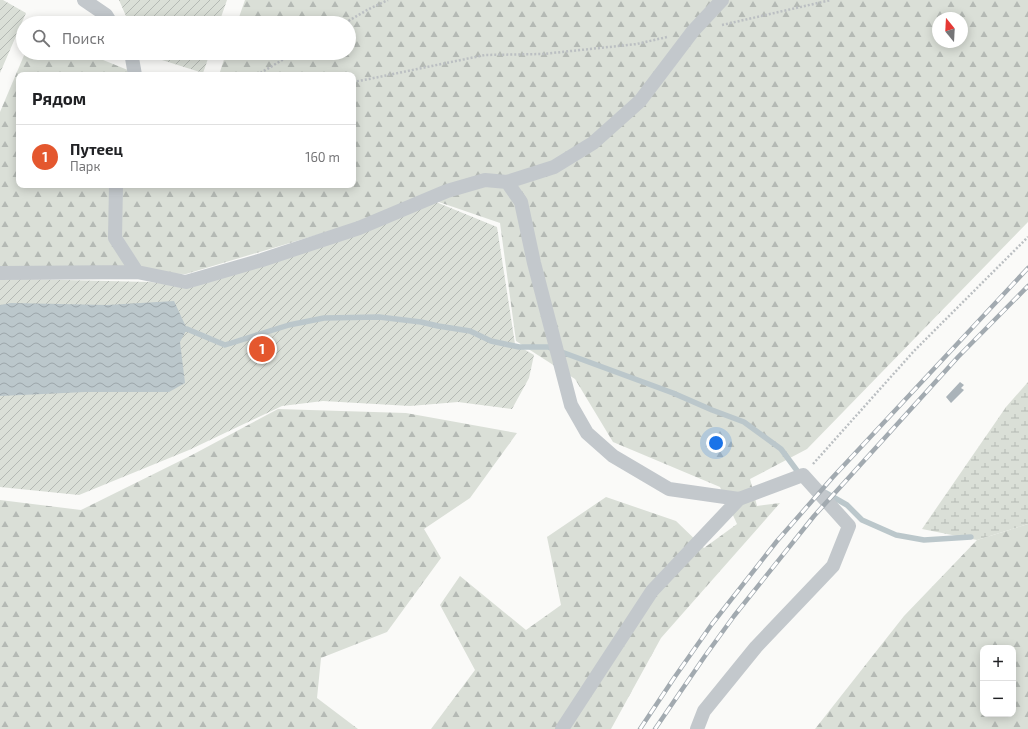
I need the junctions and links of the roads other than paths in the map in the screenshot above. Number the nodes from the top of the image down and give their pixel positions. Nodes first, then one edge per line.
1 (84, 0) edge
2 (722, 0) edge
3 (107, 16) edge
4 (132, 60) edge
5 (134, 72) edge
6 (507, 182) junction
7 (116, 188) edge
8 (138, 272) junction
9 (0, 273) edge
10 (739, 499) junction
11 (562, 729) edge
12 (697, 729) edge

1 - 3 street
2 - 6 street
4 - 5 street
6 - 8 street
6 - 10 street
7 - 8 street
8 - 9 street
10 - 11 street
10 - 12 street

